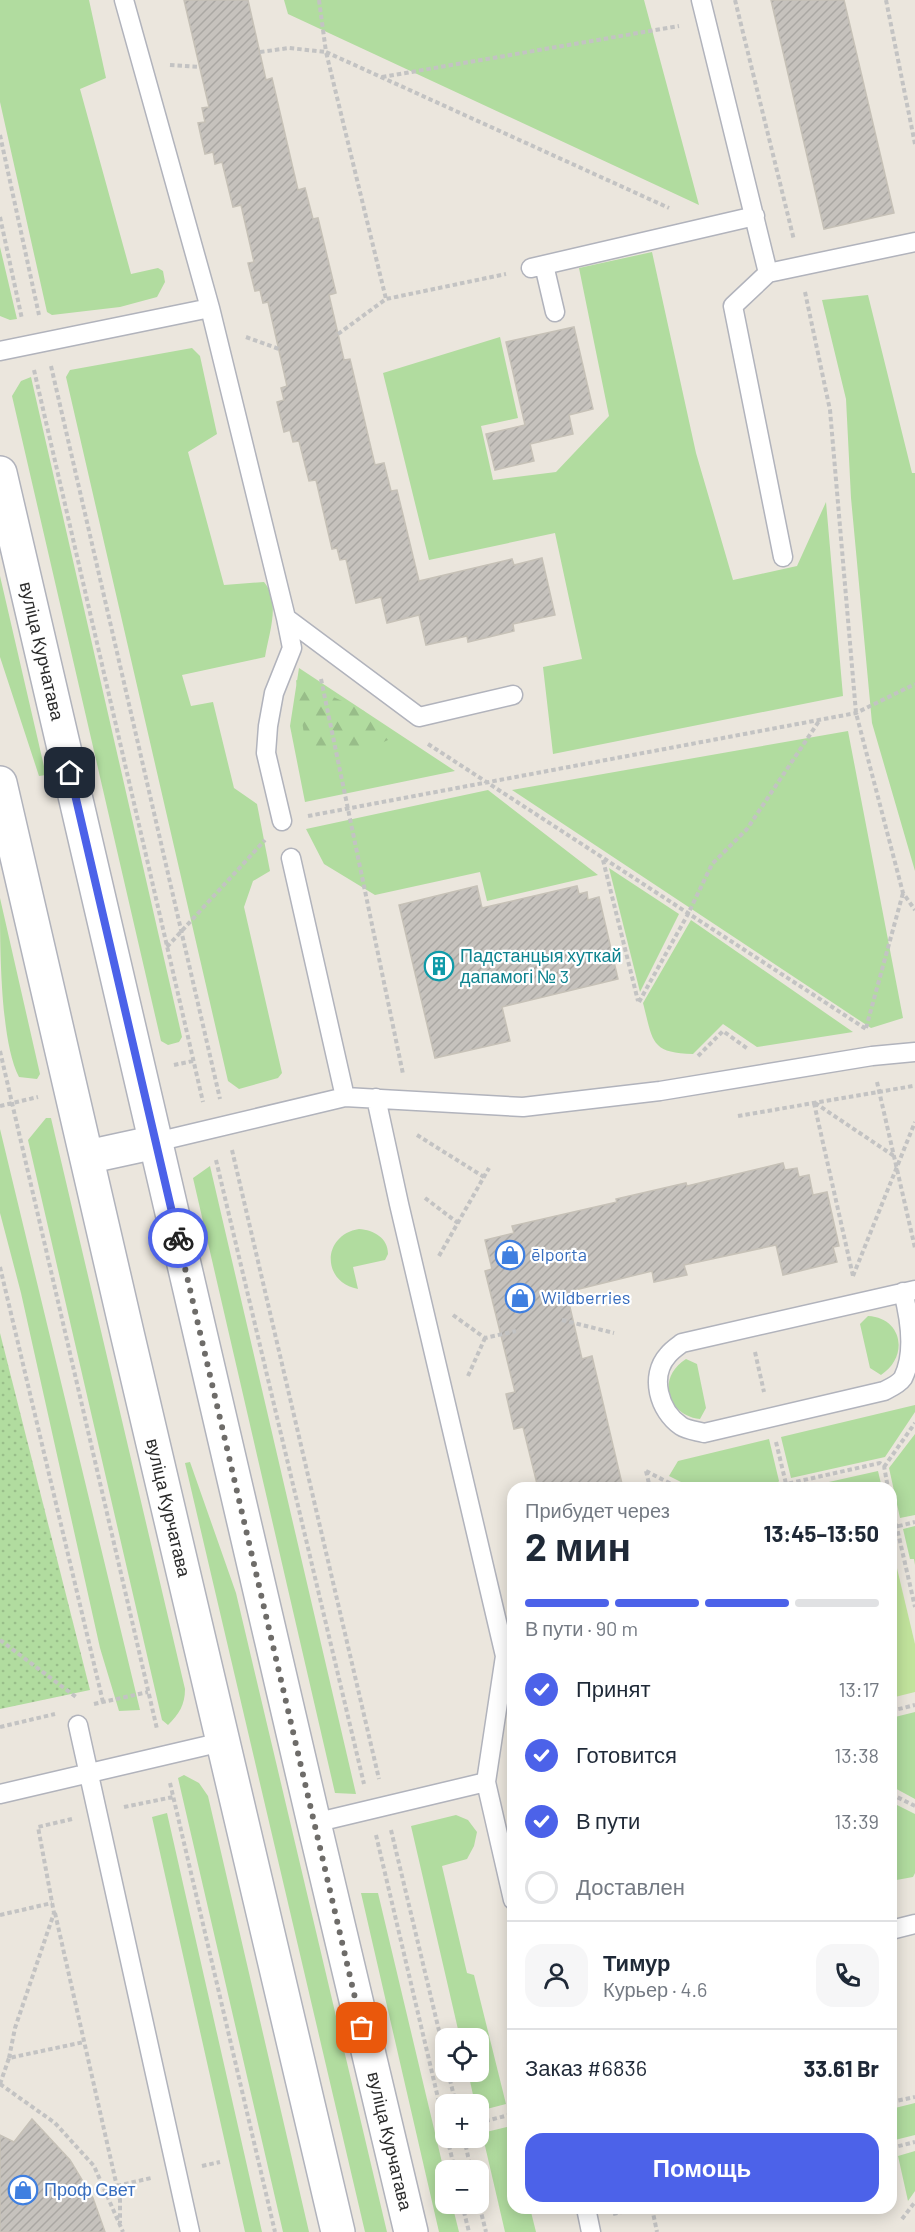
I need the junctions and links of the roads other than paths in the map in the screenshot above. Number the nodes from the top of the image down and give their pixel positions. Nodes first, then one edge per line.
1 (124, 0) edge
2 (701, 0) edge
3 (755, 216) junction
4 (915, 242) edge
5 (768, 273) junction
6 (210, 308) junction
7 (555, 312) dead end
8 (0, 351) edge
9 (0, 473) edge
10 (783, 558) dead end
11 (286, 618) junction
12 (513, 696) dead end
13 (0, 783) edge
14 (282, 821) road end
15 (291, 858) dead end
16 (915, 1052) edge
17 (345, 1096) junction
18 (376, 1098) junction
19 (156, 1142) junction
20 (87, 1156) junction
21 (909, 1291) edge
22 (78, 1725) dead end
23 (222, 1742) junction
24 (88, 1773) junction
25 (486, 1782) junction
26 (0, 1794) edge
27 (314, 1823) junction
28 (507, 1874) edge
29 (915, 1924) edge
30 (897, 1928) edge
31 (587, 2214) edge
32 (190, 2232) edge
33 (338, 2232) edge
34 (411, 2232) edge
35 (591, 2232) edge

1 - 6 lane
2 - 3 lane
3 - 5 lane
3 - 7 lane
4 - 5 lane
5 - 10 lane
6 - 8 lane
6 - 11 lane
9 - 19 main road, вуліца Курчатава
11 - 12 lane
11 - 14 lane
13 - 20 main road, вуліца Курчатава
15 - 17 lane
16 - 18 lane
17 - 18 lane
17 - 19 lane
18 - 25 lane
19 - 20 main road
19 - 27 main road, вуліца Курчатава
20 - 23 main road, вуліца Курчатава
21 - 21 lane
22 - 24 lane
23 - 24 lane
23 - 33 main road, вуліца Курчатава
24 - 26 lane
24 - 32 lane
25 - 27 lane
25 - 28 lane
27 - 34 main road, вуліца Курчатава
29 - 30 lane
31 - 35 lane

